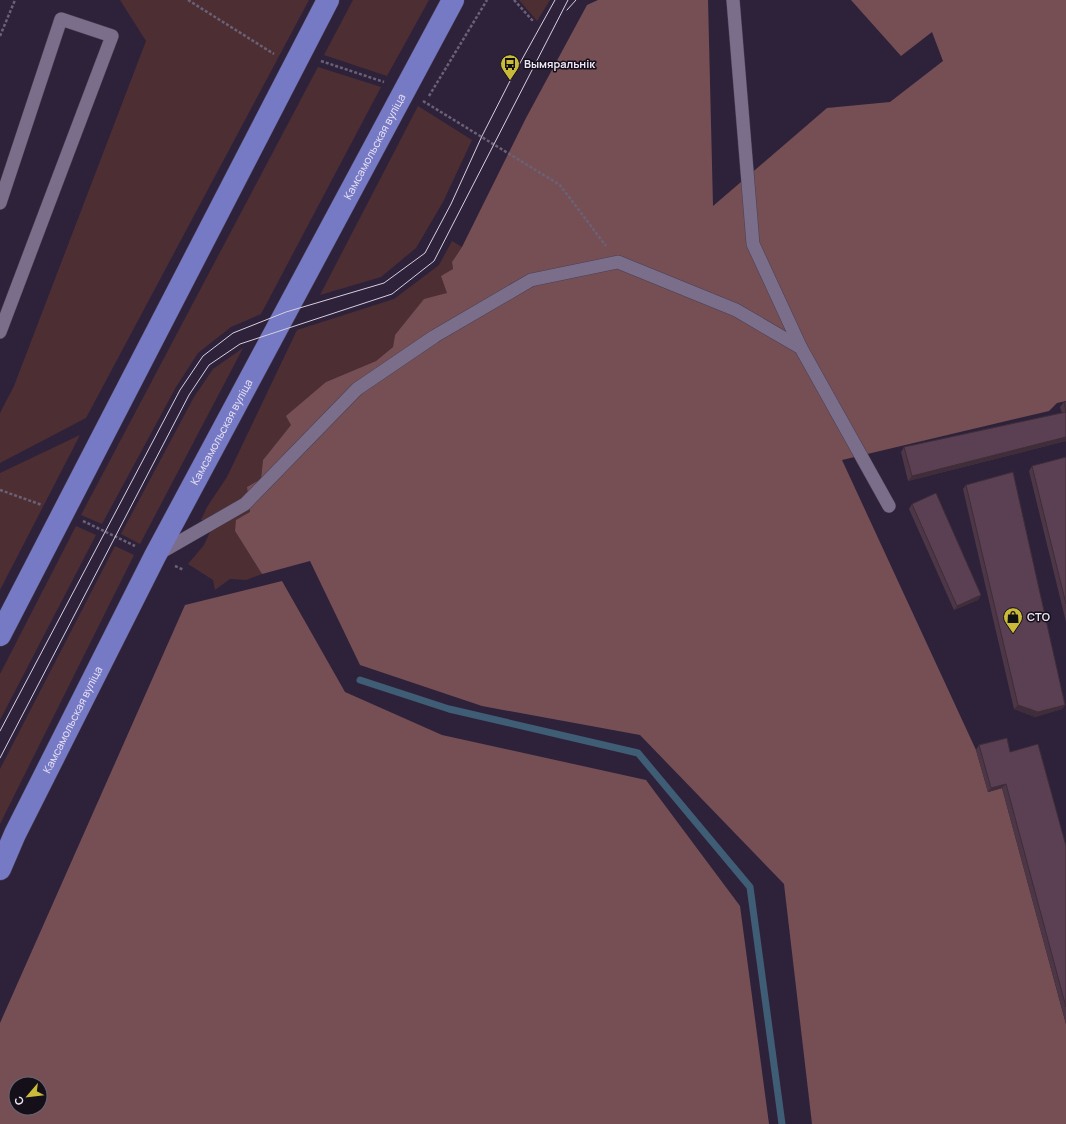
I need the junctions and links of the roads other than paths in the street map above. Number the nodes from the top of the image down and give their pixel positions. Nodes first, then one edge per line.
1 (328, 0) edge
2 (453, 0) edge
3 (733, 0) edge
4 (6, 168) edge
5 (0, 204) edge
6 (0, 332) edge
7 (802, 348) junction
8 (889, 506) dead end
9 (155, 556) junction
10 (0, 635) edge
11 (0, 869) edge

1 - 10 main road
2 - 9 main road, Камсамольская вуліца
3 - 7 lane
4 - 5 lane
4 - 6 lane
7 - 8 lane
7 - 9 lane
9 - 11 main road, Камсамольская вуліца

